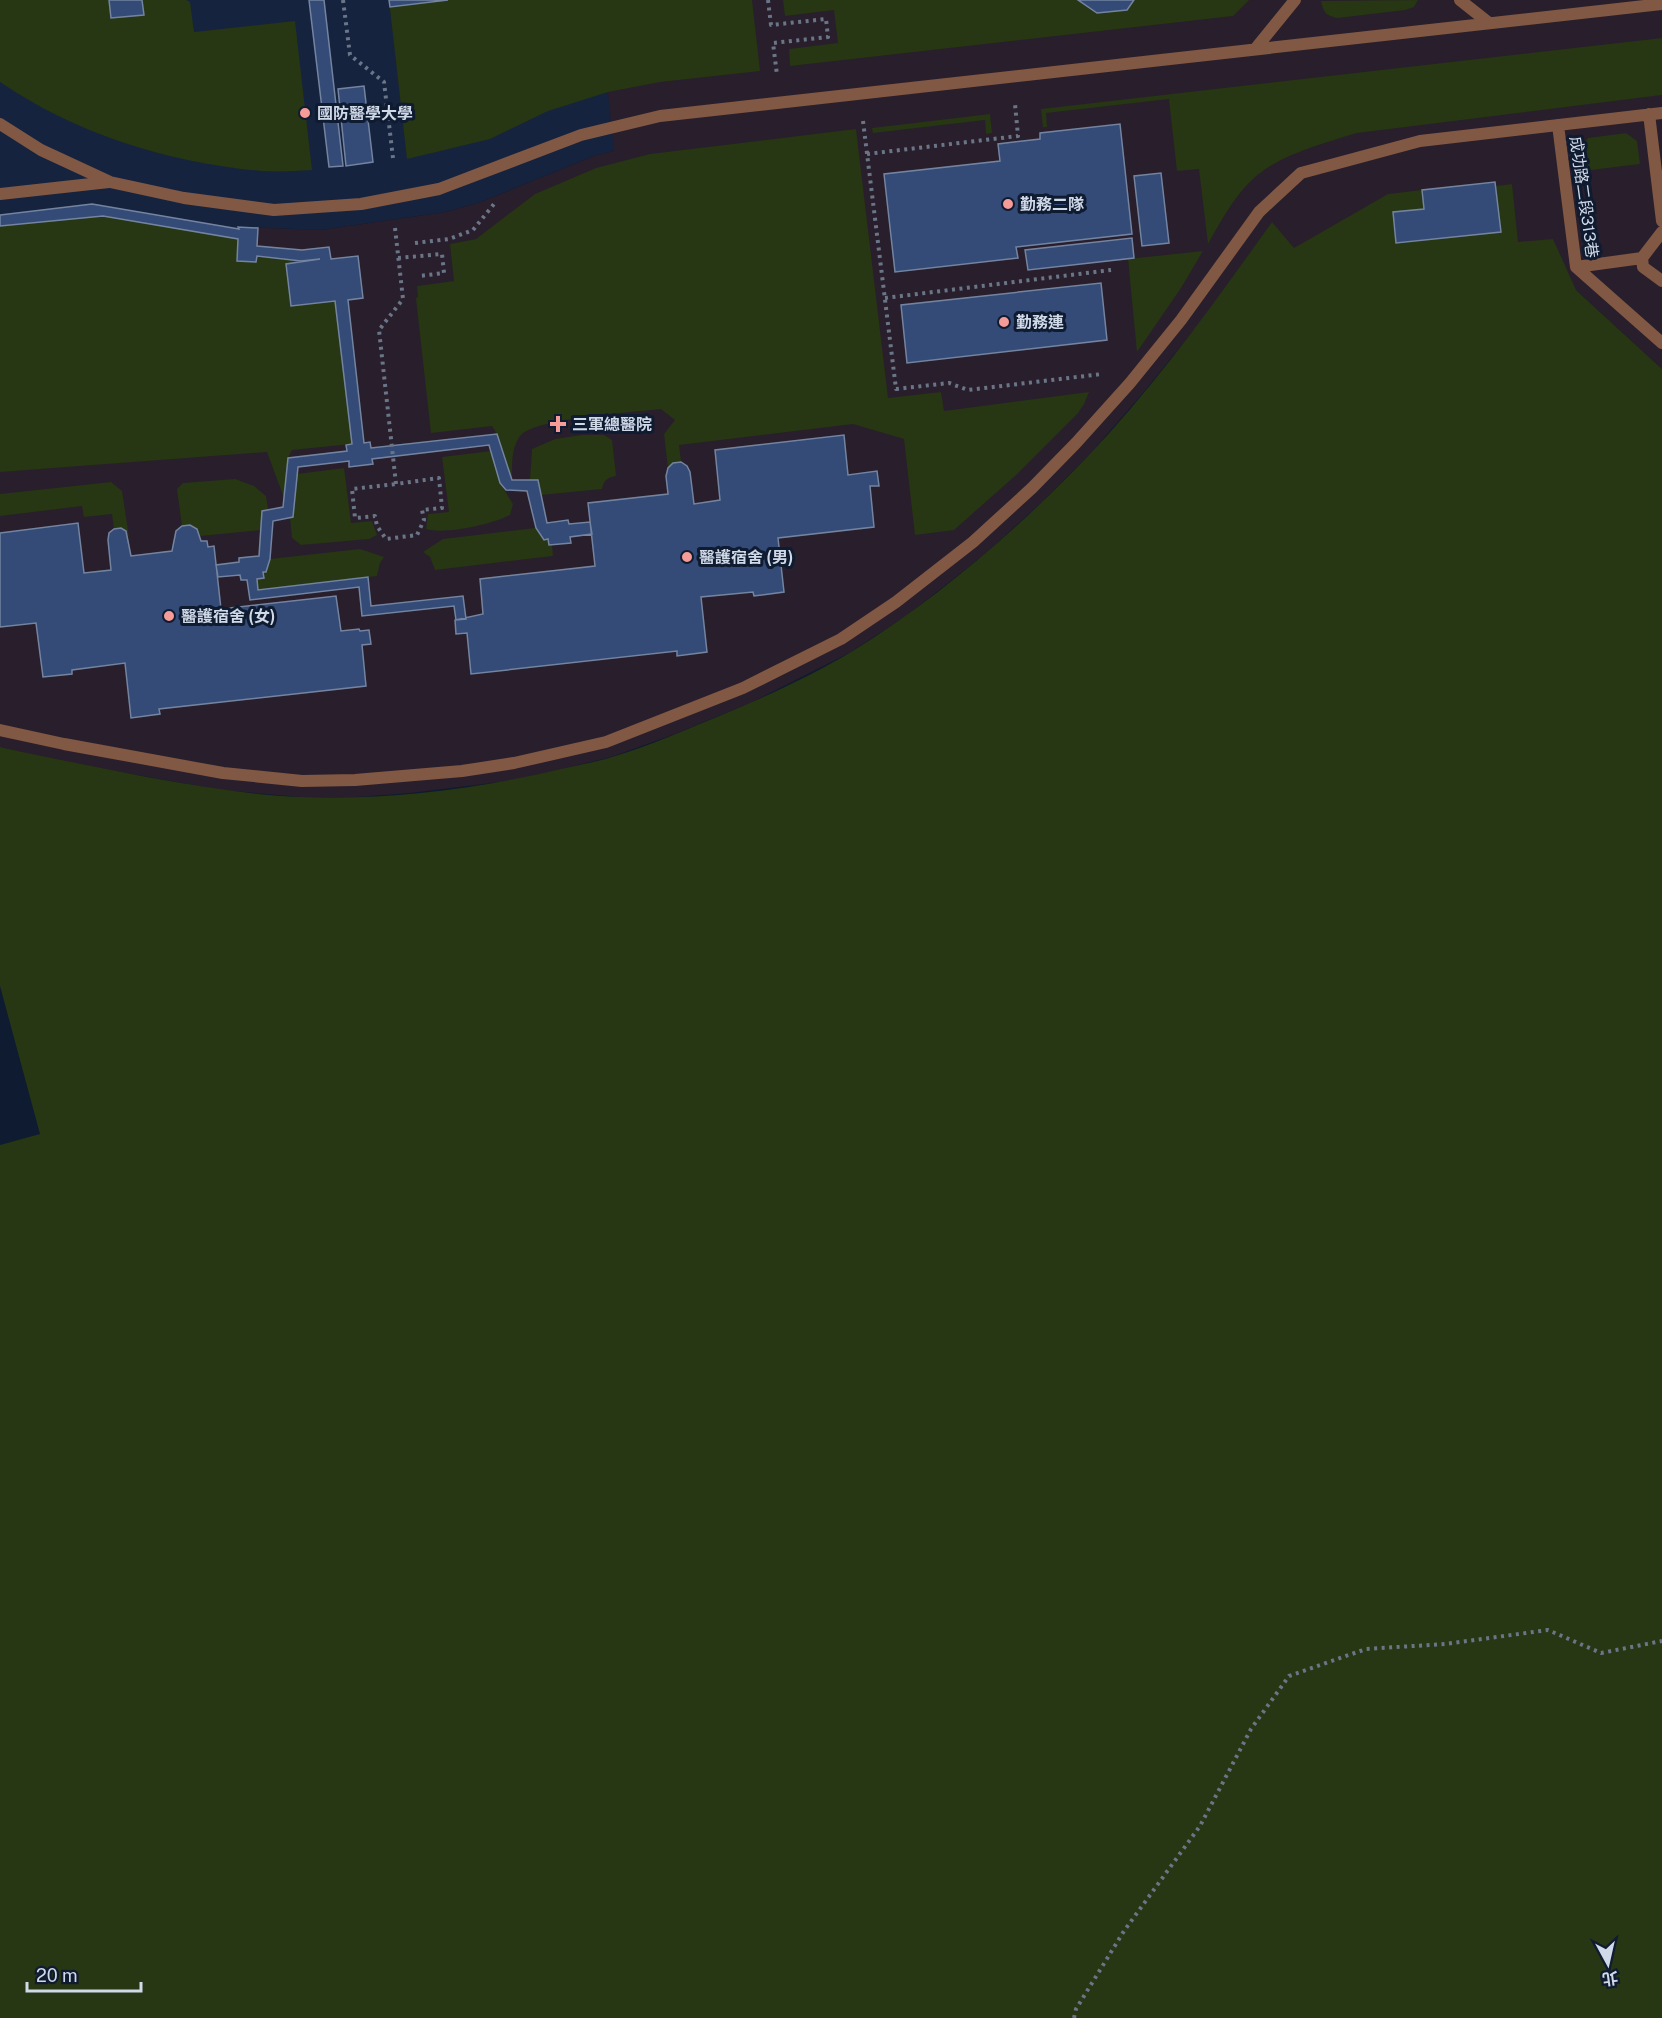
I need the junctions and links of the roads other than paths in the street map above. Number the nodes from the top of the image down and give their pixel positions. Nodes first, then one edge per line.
1 (1295, 0) edge
2 (1460, 0) edge
3 (1662, 4) edge
4 (1489, 23) junction
5 (1256, 48) junction
6 (1662, 113) edge
7 (1648, 114) junction
8 (0, 124) edge
9 (1558, 125) junction
10 (110, 182) junction
11 (0, 194) edge
12 (1662, 221) edge
13 (1662, 232) edge
14 (1642, 258) junction
15 (1576, 267) junction
16 (1662, 281) edge
17 (1662, 343) edge
18 (0, 730) edge

1 - 5 lane
2 - 4 lane
3 - 4 lane
4 - 5 lane
5 - 10 lane
6 - 7 lane
7 - 9 lane
7 - 12 lane
8 - 10 lane
9 - 15 lane, 成功路二段313巷
9 - 18 lane
10 - 11 lane
13 - 14 lane
14 - 15 lane
14 - 16 lane
15 - 17 lane, 成功路二段313巷

